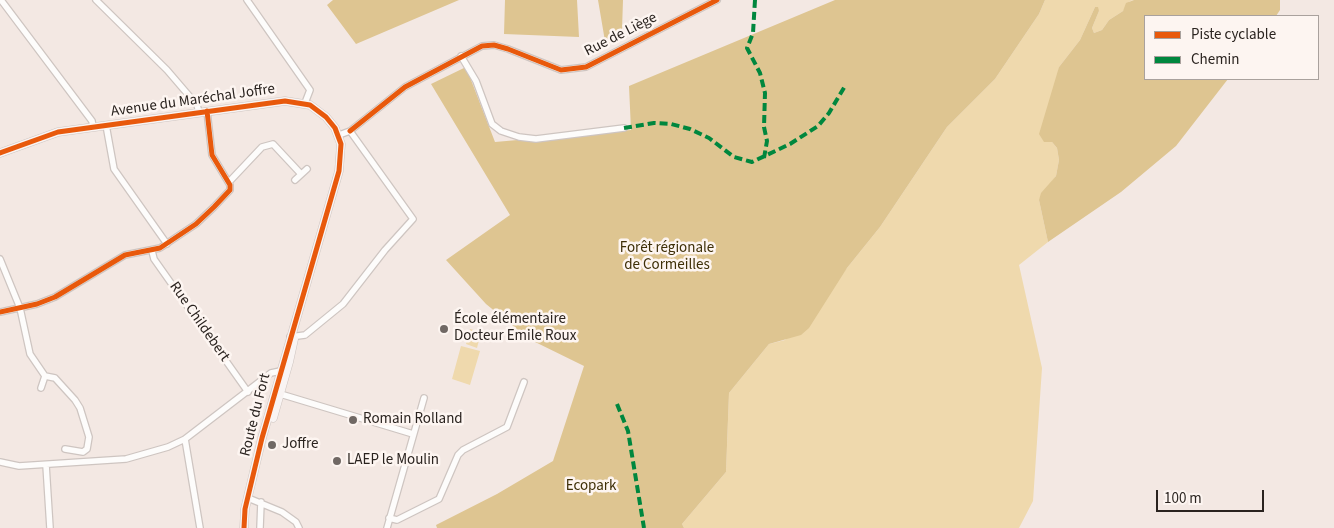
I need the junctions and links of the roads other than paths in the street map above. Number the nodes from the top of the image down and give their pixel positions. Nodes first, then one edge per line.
1 (1, 0) edge
2 (96, 0) edge
3 (247, 0) edge
4 (717, 0) edge
5 (461, 56) junction
6 (305, 103) junction
7 (203, 112) junction
8 (106, 125) junction
9 (93, 127) junction
10 (624, 128) dead end
11 (350, 131) junction
12 (339, 135) junction
13 (0, 153) edge
14 (307, 169) dead end
15 (302, 174) junction
16 (295, 180) dead end
17 (229, 182) junction
18 (167, 244) junction
19 (152, 251) junction
20 (0, 259) edge
21 (20, 308) junction
22 (0, 312) edge
23 (292, 337) junction
24 (284, 370) junction
25 (45, 376) junction
26 (524, 382) dead end
27 (41, 388) dead end
28 (248, 392) junction
29 (278, 392) junction
30 (424, 398) dead end
31 (413, 434) junction
32 (185, 439) junction
33 (64, 449) dead end
34 (75, 451) junction
35 (0, 462) edge
36 (77, 463) junction
37 (46, 465) junction
38 (248, 498) junction
39 (261, 502) junction
40 (389, 518) junction
41 (50, 528) edge
42 (200, 528) edge
43 (244, 528) edge
44 (260, 528) edge
45 (299, 528) edge
46 (387, 528) edge

1 - 9 street
2 - 7 street
3 - 6 street
4 - 5 street, Rue de Liège
5 - 10 street
5 - 11 street, Rue de Liège
6 - 7 street, Avenue du Maréchal Joffre
6 - 12 street
7 - 8 street, Avenue du Maréchal Joffre
7 - 17 street
8 - 9 street, Avenue du Maréchal Joffre
8 - 18 street
9 - 13 street, Avenue du Maréchal Joffre
11 - 12 street, Rue de Liège
11 - 23 street
12 - 23 street
14 - 15 street
15 - 16 street
15 - 17 street
17 - 18 street
18 - 19 street
19 - 21 street
19 - 28 street, Rue Childebert
20 - 21 street
21 - 22 street
21 - 25 street
23 - 24 street, Route du Fort
23 - 24 street, Route du Fort
24 - 28 street
24 - 29 street, Route du Fort
25 - 27 street
25 - 34 street
26 - 40 street
28 - 32 street
29 - 31 street
29 - 38 street, Route du Fort
30 - 31 street
31 - 40 street
32 - 36 street
32 - 42 street
33 - 34 street
34 - 36 street
35 - 37 street
36 - 37 street
37 - 41 street
38 - 39 street
38 - 43 street, Route du Fort
39 - 44 street
39 - 45 street
40 - 46 street

